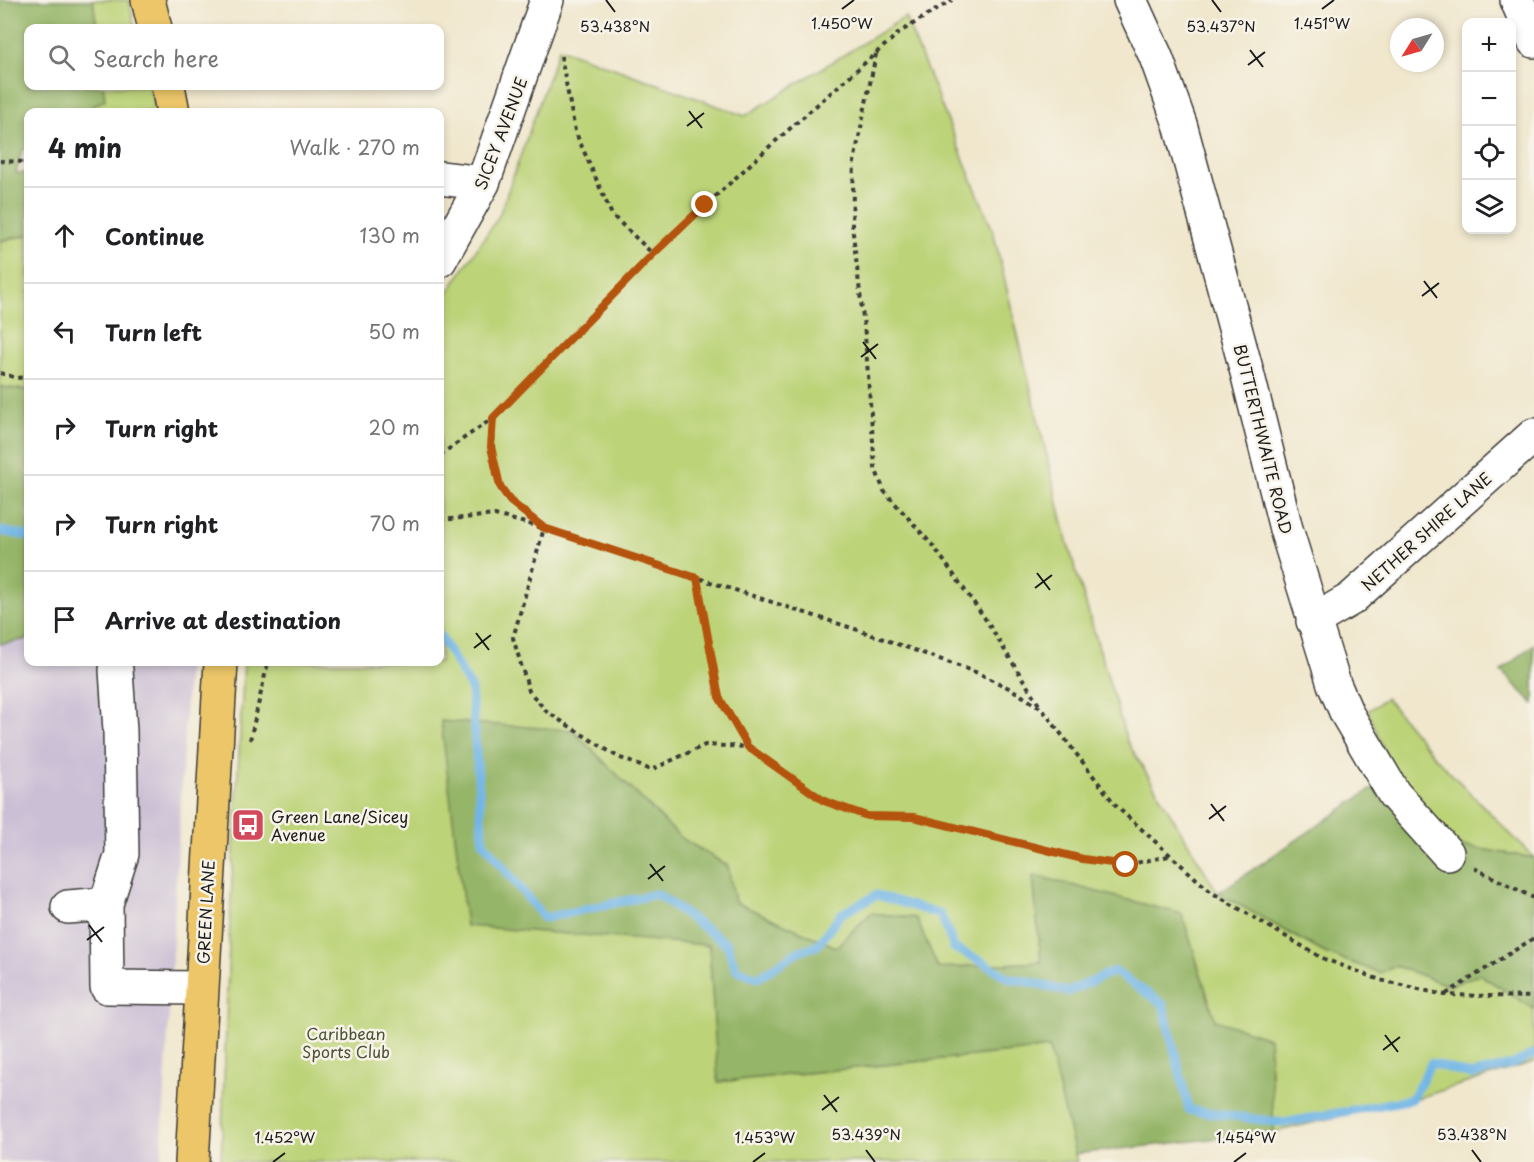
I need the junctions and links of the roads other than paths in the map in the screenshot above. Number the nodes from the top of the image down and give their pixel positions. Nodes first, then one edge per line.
1 (148, 0) edge
2 (1130, 0) edge
3 (1517, 0) edge
4 (544, 12) edge
5 (154, 24) edge
6 (1534, 41) edge
7 (169, 90) edge
8 (172, 108) edge
9 (444, 178) edge
10 (483, 183) junction
11 (444, 253) edge
12 (1534, 435) edge
13 (1313, 621) junction
14 (221, 666) edge
15 (116, 670) dead end
16 (1447, 854) road end
17 (105, 903) junction
18 (68, 907) dead end
19 (201, 988) junction
20 (192, 1162) edge

1 - 5 main road
2 - 13 street, BUTTERTHWAITE ROAD
3 - 6 street
4 - 10 street, SICEY AVENUE
7 - 8 main road
9 - 10 street
10 - 11 street, SICEY AVENUE
12 - 13 street, NETHER SHIRE LANE
13 - 16 street, BUTTERTHWAITE ROAD
14 - 19 main road, GREEN LANE
15 - 17 street
17 - 18 street
17 - 19 street
19 - 20 main road, GREEN LANE

